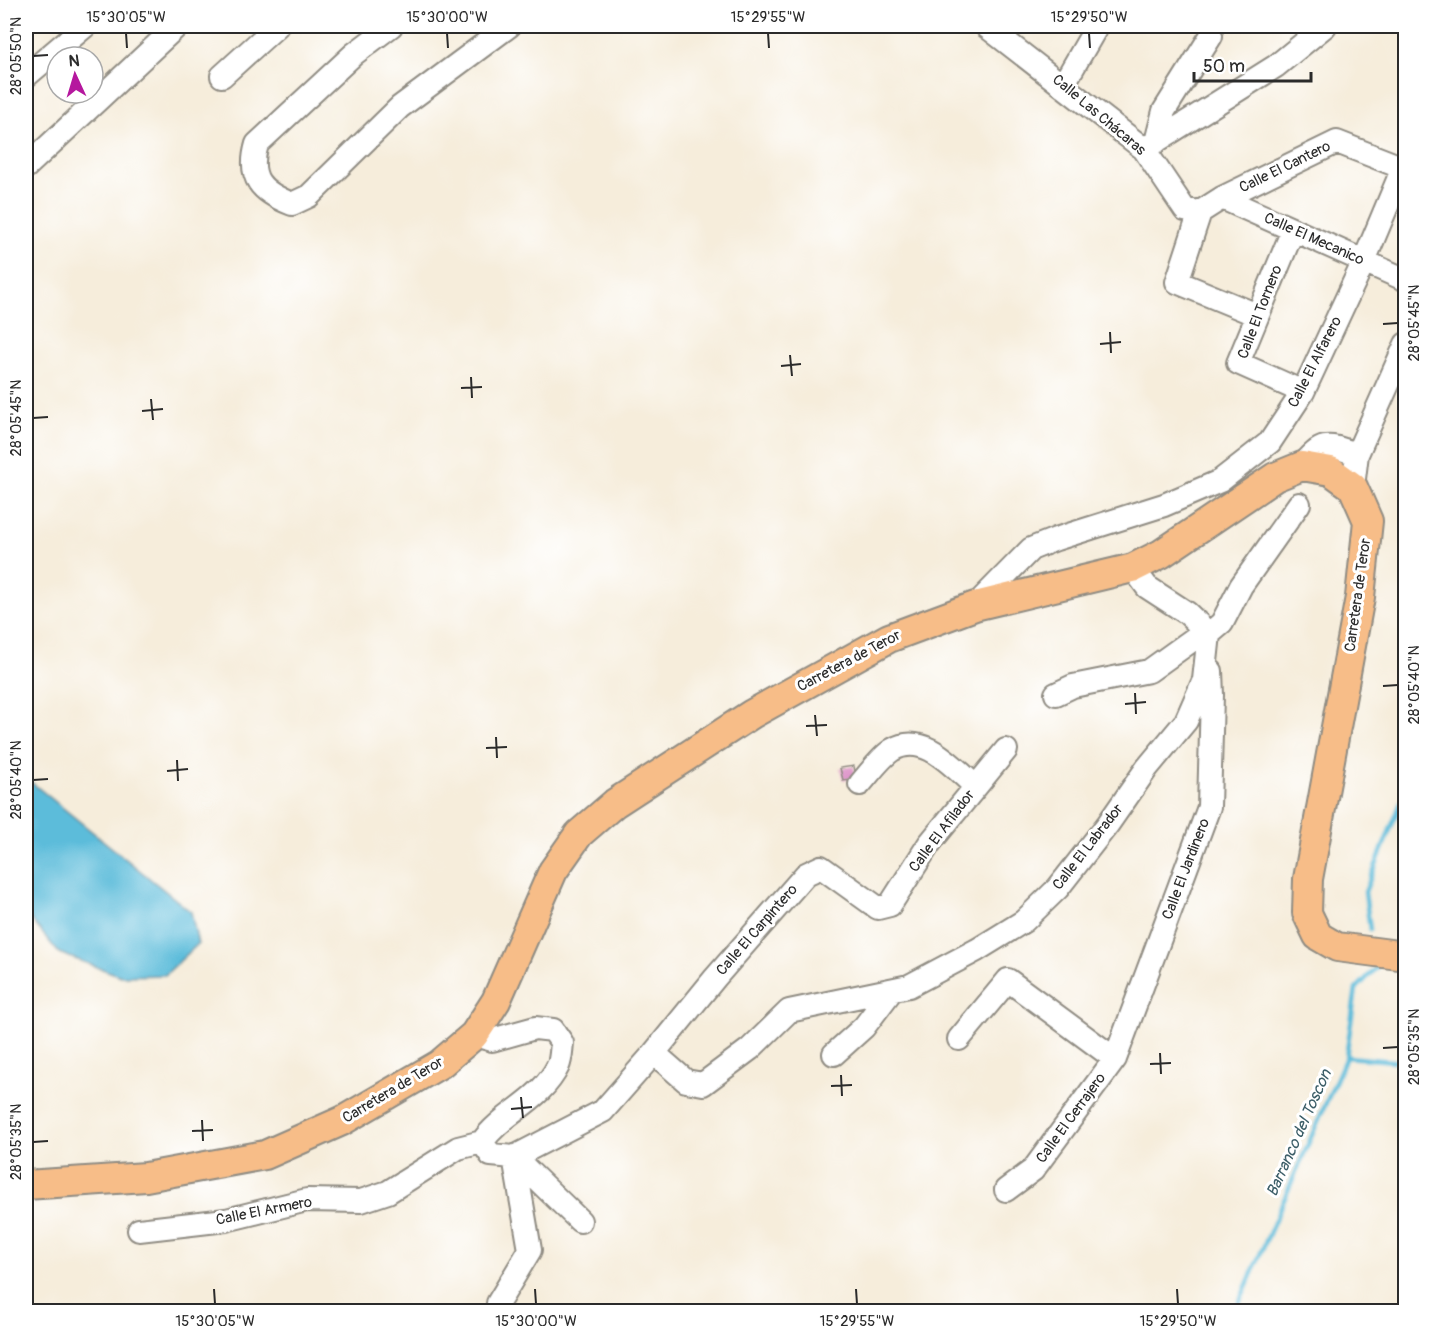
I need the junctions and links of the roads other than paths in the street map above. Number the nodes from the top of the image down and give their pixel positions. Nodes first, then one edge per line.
1 (85, 26) edge
2 (177, 26) edge
3 (276, 26) edge
4 (391, 26) edge
5 (509, 26) edge
6 (1096, 26) edge
7 (1325, 26) edge
8 (996, 28) edge
9 (1211, 36) dead end
10 (26, 76) edge
11 (222, 76) dead end
12 (1063, 85) junction
13 (1150, 145) junction
14 (26, 167) edge
15 (1404, 169) edge
16 (1222, 198) junction
17 (1200, 212) junction
18 (1293, 230) junction
19 (1364, 261) junction
20 (1406, 280) edge
21 (1257, 315) junction
22 (1406, 344) edge
23 (1303, 392) junction
24 (1357, 454) junction
25 (1302, 466) junction
26 (1353, 487) junction
27 (1299, 504) dead end
28 (1031, 549) junction
29 (1133, 568) junction
30 (1025, 594) junction
31 (975, 606) junction
32 (1209, 634) junction
33 (1056, 694) dead end
34 (1006, 750) dead end
35 (860, 784) dead end
36 (975, 786) junction
37 (878, 908) joint
38 (1406, 956) edge
39 (892, 990) junction
40 (474, 1035) junction
41 (959, 1040) dead end
42 (654, 1053) junction
43 (834, 1054) dead end
44 (1114, 1059) junction
45 (482, 1142) junction
46 (514, 1157) junction
47 (26, 1185) edge
48 (1006, 1190) dead end
49 (580, 1221) dead end
50 (139, 1230) dead end
51 (498, 1311) edge

1 - 10 street
2 - 14 street
3 - 11 street
4 - 5 street
6 - 12 street
7 - 13 street
8 - 12 street, Calle Las Chácaras
9 - 13 street
12 - 13 street, Calle Las Chácaras
13 - 17 street, Calle Las Chácaras
15 - 16 street, Calle El Cantero
15 - 19 street, Calle El Alfarero
16 - 17 street, Calle El Cantero
16 - 18 street, Calle El Mecanico
17 - 21 street
18 - 19 street, Calle El Mecanico
18 - 21 street, Calle El Tornero
19 - 20 street, Calle El Mecanico
19 - 23 street, Calle El Alfarero
21 - 23 street, Calle El Tornero
22 - 24 street
23 - 28 street, Calle El Alfarero
24 - 25 street
24 - 26 street
25 - 26 main road
25 - 29 main road, Carretera de Teror
26 - 38 main road, Carretera de Teror
27 - 32 street
28 - 30 street
28 - 31 street, Calle El Alfarero
29 - 30 main road, Carretera de Teror
29 - 32 street
30 - 31 main road, Carretera de Teror
31 - 40 main road, Carretera de Teror
32 - 33 street
32 - 39 street, Calle El Labrador
32 - 44 street, Calle El Jardinero
34 - 36 street, Calle El Afilador
35 - 36 street
36 - 37 street, Calle El Afilador
37 - 42 street, Calle El Carpintero
39 - 42 street, Calle El Labrador
39 - 43 street
40 - 45 street
40 - 47 main road, Carretera de Teror
41 - 44 street, Calle El Cerrajero
42 - 46 street
44 - 48 street, Calle El Cerrajero
45 - 46 street
45 - 50 street, Calle El Armero
46 - 49 street
46 - 51 street

